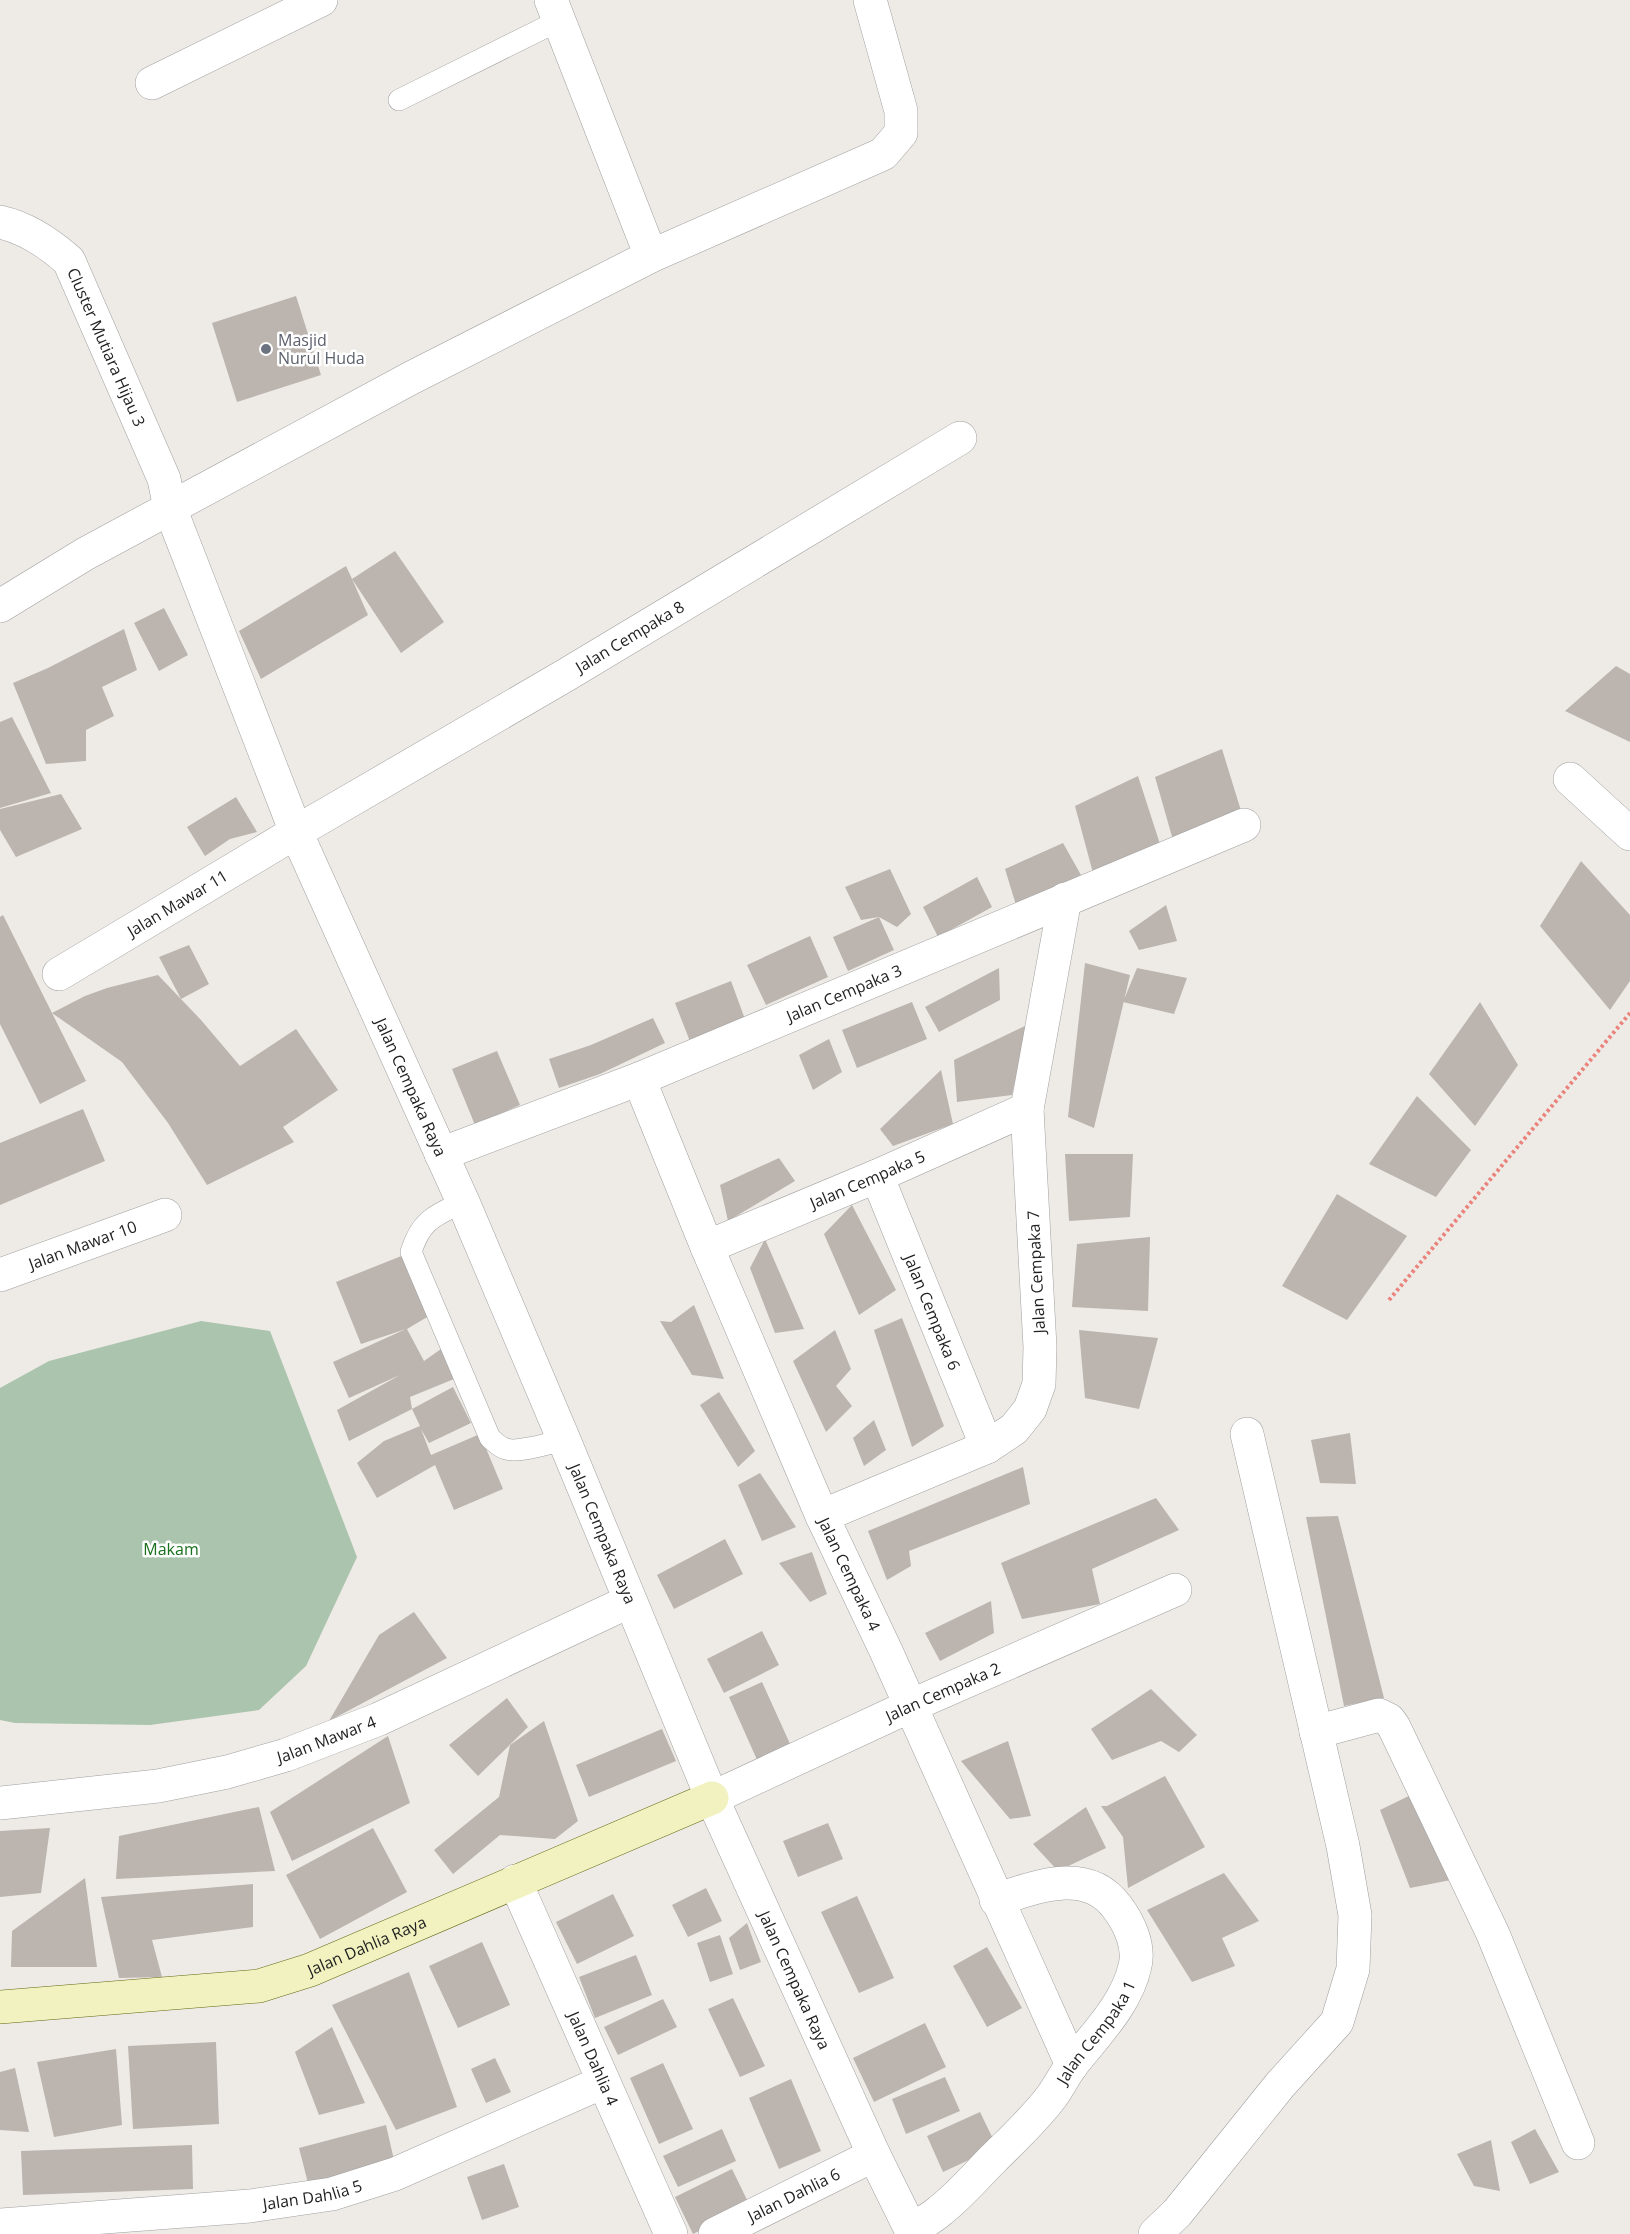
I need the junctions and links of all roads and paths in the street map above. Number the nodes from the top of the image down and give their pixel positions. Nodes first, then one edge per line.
1 (321, 0) edge
2 (870, 0) edge
3 (555, 10) edge
4 (152, 83) dead end
5 (399, 100) dead end
6 (0, 222) edge
7 (651, 256) junction
8 (960, 438) dead end
9 (170, 508) junction
10 (0, 606) edge
11 (1570, 779) dead end
12 (1244, 825) dead end
13 (296, 832) junction
14 (1630, 834) edge
15 (1065, 899) junction
16 (59, 974) dead end
17 (1630, 1013) edge
18 (639, 1079) junction
19 (1027, 1109) junction
20 (441, 1154) junction
21 (877, 1176) junction
22 (463, 1202) junction
23 (165, 1215) dead end
24 (707, 1247) junction
25 (0, 1275) edge
26 (1389, 1300) dead end
27 (1247, 1434) dead end
28 (564, 1440) junction
29 (987, 1447) junction
30 (822, 1516) junction
31 (1175, 1590) dead end
32 (630, 1601) junction
33 (910, 1706) junction
34 (1316, 1732) junction
35 (712, 1798) junction
36 (0, 1803) edge
37 (515, 1881) junction
38 (996, 1900) junction
39 (0, 2007) edge
40 (1072, 2065) junction
41 (603, 2082) junction
42 (1578, 2143) dead end
43 (874, 2155) junction
44 (0, 2225) edge
45 (912, 2232) edge
46 (671, 2234) edge
47 (715, 2234) edge
48 (1155, 2234) edge

1 - 4 street
2 - 7 street
3 - 5 lane
3 - 7 street
6 - 9 street, Cluster Mutiara Hijau 3
7 - 9 street
8 - 13 street, Jalan Cempaka 8
9 - 10 street
9 - 13 street, Cluster Mutiara Hijau 3
11 - 14 street
12 - 15 street, Jalan Cempaka 3
13 - 16 street, Jalan Mawar 11
13 - 20 street, Jalan Cempaka Raya
15 - 18 street, Jalan Cempaka 3
15 - 19 street, Jalan Cempaka 7
17 - 26 path
18 - 20 street, Jalan Cempaka 3
18 - 24 street, Jalan Cempaka 4
19 - 21 street, Jalan Cempaka 5
19 - 29 street, Jalan Cempaka 7
20 - 22 street, Jalan Cempaka Raya
21 - 24 street, Jalan Cempaka 5
21 - 29 street, Jalan Cempaka 6
22 - 28 street, Jalan Cempaka Raya
22 - 28 lane
23 - 25 street, Jalan Mawar 10
24 - 30 street, Jalan Cempaka 4
27 - 34 street
28 - 32 street, Jalan Cempaka Raya
29 - 30 street, Jalan Cempaka 7
30 - 33 street, Jalan Cempaka 4
31 - 33 street, Jalan Cempaka 2
32 - 35 street, Jalan Cempaka Raya
32 - 36 street, Jalan Mawar 4
33 - 35 street, Jalan Cempaka 2
33 - 38 street, Jalan Cempaka 4
34 - 42 street
34 - 48 street
35 - 37 street, Jalan Dahlia Raya
35 - 43 street, Jalan Cempaka Raya
37 - 39 street, Jalan Dahlia Raya
37 - 41 street, Jalan Dahlia 4
38 - 40 street, Jalan Cempaka 4
38 - 40 street, Jalan Cempaka 1
40 - 45 street, Jalan Cempaka 1
41 - 44 street, Jalan Dahlia 5
41 - 46 street, Jalan Dahlia 4
43 - 45 street, Jalan Cempaka Raya
43 - 47 street, Jalan Dahlia 6

